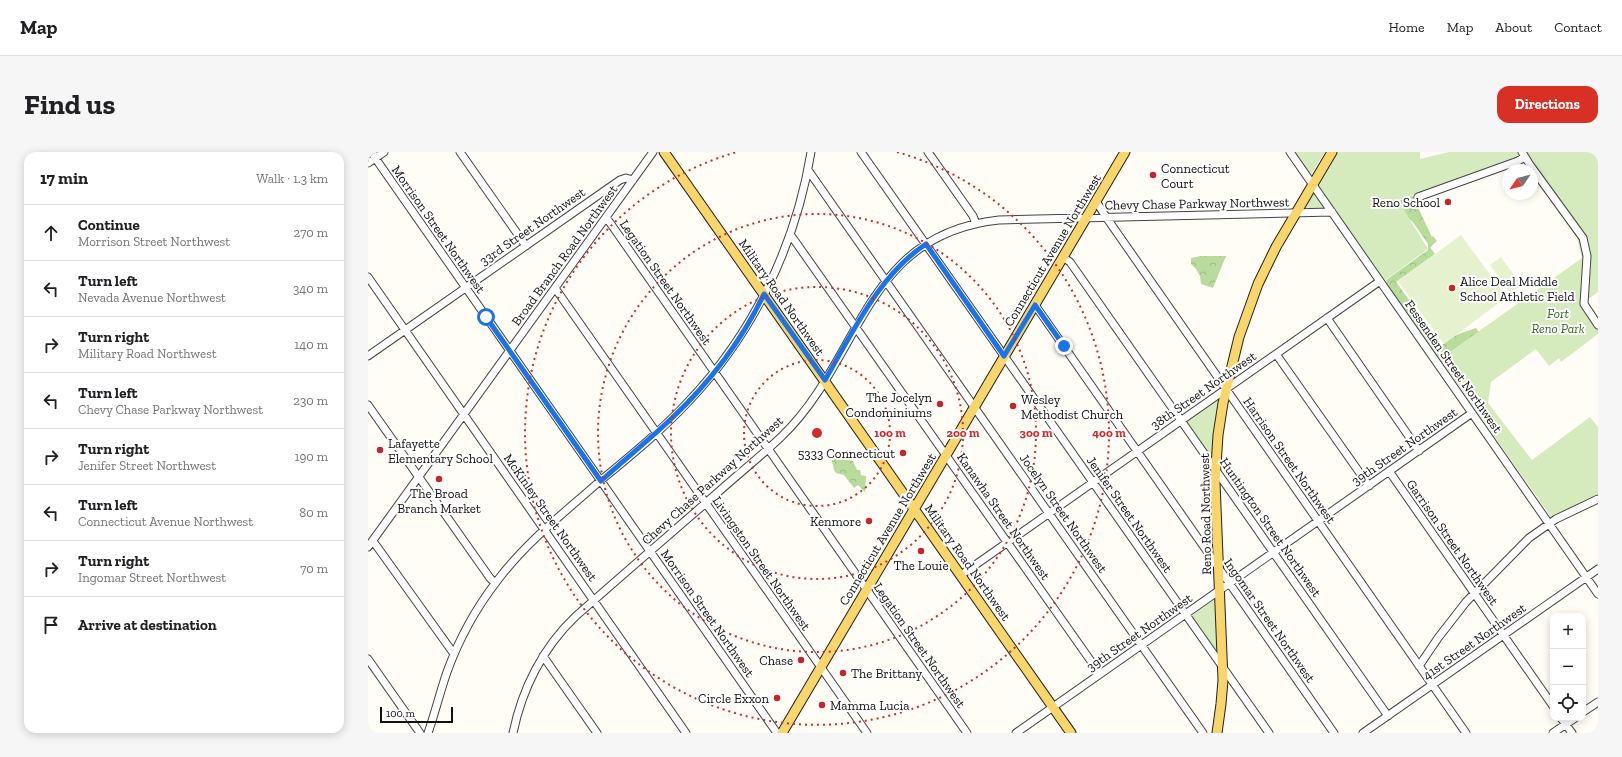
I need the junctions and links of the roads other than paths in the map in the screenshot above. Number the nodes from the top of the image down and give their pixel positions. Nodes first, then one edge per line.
1 (384, 152) edge
2 (460, 152) edge
3 (654, 152) edge
4 (664, 152) edge
5 (811, 152) edge
6 (861, 152) edge
7 (928, 152) edge
8 (1125, 152) edge
9 (1290, 152) edge
10 (1332, 152) edge
11 (373, 155) edge
12 (1524, 155) edge
13 (368, 163) edge
14 (808, 170) junction
15 (633, 180) junction
16 (1313, 185) junction
17 (1418, 197) dead end
18 (1096, 201) junction
19 (1332, 212) junction
20 (1296, 213) junction
21 (606, 217) junction
22 (1106, 217) junction
23 (1086, 218) junction
24 (976, 224) junction
25 (790, 234) junction
26 (926, 244) junction
27 (526, 246) junction
28 (1063, 256) junction
29 (368, 277) edge
30 (886, 280) junction
31 (1380, 281) junction
32 (466, 288) junction
33 (555, 288) junction
34 (764, 294) junction
35 (1035, 305) junction
36 (1327, 318) junction
37 (1598, 325) edge
38 (856, 327) junction
39 (405, 330) junction
40 (510, 351) junction
41 (1276, 354) junction
42 (368, 356) edge
43 (1004, 356) junction
44 (714, 372) junction
45 (825, 380) junction
46 (1226, 389) junction
47 (368, 404) edge
48 (975, 406) junction
49 (1472, 413) junction
50 (464, 414) junction
51 (1182, 420) junction
52 (656, 432) junction
53 (768, 448) junction
54 (1419, 450) junction
55 (1137, 451) junction
56 (946, 455) junction
57 (1216, 470) junction
58 (1389, 471) junction
59 (419, 477) junction
60 (601, 481) junction
61 (1092, 482) junction
62 (1369, 486) junction
63 (1598, 500) edge
64 (706, 503) junction
65 (914, 508) junction
66 (1049, 513) junction
67 (1318, 521) junction
68 (1549, 524) junction
69 (545, 529) junction
70 (373, 540) junction
71 (1007, 542) junction
72 (368, 547) edge
73 (650, 552) junction
74 (1274, 552) junction
75 (1218, 567) junction
76 (1598, 569) edge
77 (961, 574) junction
78 (1586, 577) junction
79 (495, 583) junction
80 (1230, 583) junction
81 (867, 589) junction
82 (1219, 591) junction
83 (1474, 593) junction
84 (1598, 594) edge
85 (594, 600) junction
86 (1185, 614) junction
87 (1503, 635) junction
88 (1142, 645) junction
89 (454, 654) junction
90 (543, 656) junction
91 (368, 659) edge
92 (1222, 666) junction
93 (1419, 666) junction
94 (821, 667) junction
95 (1100, 674) junction
96 (1433, 685) junction
97 (1550, 702) edge
98 (1598, 702) edge
99 (1053, 707) junction
100 (1586, 710) edge
101 (1388, 716) junction
102 (1564, 721) edge
103 (1365, 732) edge
104 (420, 733) edge
105 (428, 733) edge
106 (513, 733) edge
107 (597, 733) edge
108 (686, 733) edge
109 (777, 733) edge
110 (782, 733) edge
111 (867, 733) edge
112 (967, 733) edge
113 (1016, 733) edge
114 (1071, 733) edge
115 (1204, 733) edge
116 (1217, 733) edge
117 (1269, 733) edge
118 (1334, 733) edge
119 (1466, 733) edge
120 (1553, 733) edge
121 (1572, 733) edge

1 - 11 street
2 - 27 street
3 - 15 street, Broad Branch Road Northwest
4 - 34 main road, Military Road Northwest
5 - 14 street
6 - 26 street, Jenifer Street Northwest
7 - 24 street
8 - 18 main road, Connecticut Avenue Northwest
9 - 16 street, Fessenden Street Northwest
10 - 16 main road, Reno Road Northwest
11 - 13 street
11 - 32 street, Morrison Street Northwest
12 - 17 street
12 - 37 street
14 - 25 street
14 - 30 street, Jocelyn Street Northwest
15 - 21 street, Broad Branch Road Northwest
15 - 27 street, 33rd Street Northwest
16 - 19 street, Fessenden Street Northwest
16 - 20 main road, Reno Road Northwest
18 - 22 street, Harrison Street Northwest
18 - 23 main road, Connecticut Avenue Northwest
19 - 20 street, Chevy Chase Parkway Northwest
19 - 31 street, Fessenden Street Northwest
20 - 22 street, Chevy Chase Parkway Northwest
20 - 46 main road, Reno Road Northwest
21 - 33 street, Broad Branch Road Northwest
21 - 44 street, Legation Street Northwest
22 - 23 street, Chevy Chase Parkway Northwest
22 - 46 street, Harrison Street Northwest
23 - 24 street, Chevy Chase Parkway Northwest
23 - 28 main road, Connecticut Avenue Northwest
24 - 26 street, Chevy Chase Parkway Northwest
25 - 34 street
25 - 38 street, Kanawha Street Northwest
26 - 30 street, Chevy Chase Parkway Northwest
26 - 43 street, Jenifer Street Northwest
27 - 32 street, 33rd Street Northwest
28 - 35 main road, Connecticut Avenue Northwest
28 - 51 street, Huntington Street Northwest
29 - 39 street, McKinley Street Northwest
30 - 38 street, Chevy Chase Parkway Northwest
30 - 48 street, Jocelyn Street Northwest
31 - 36 street, 38th Street Northwest
31 - 49 street, Fessenden Street Northwest
32 - 39 street, 33rd Street Northwest
32 - 40 street, Morrison Street Northwest
33 - 40 street, Broad Branch Road Northwest
33 - 52 street, Livingston Street Northwest
34 - 44 street
34 - 45 main road, Military Road Northwest
35 - 43 main road, Connecticut Avenue Northwest
35 - 55 street, Ingomar Street Northwest
36 - 41 street, 38th Street Northwest
36 - 54 street
38 - 45 street, Chevy Chase Parkway Northwest
38 - 56 street, Kanawha Street Northwest
39 - 42 street, 33rd Street Northwest
39 - 50 street, McKinley Street Northwest
40 - 50 street, Broad Branch Road Northwest
40 - 60 street, Morrison Street Northwest
41 - 46 street, 38th Street Northwest
41 - 62 street
43 - 48 main road, Connecticut Avenue Northwest
43 - 61 street, Jenifer Street Northwest
44 - 52 street
44 - 53 street, Legation Street Northwest
45 - 53 street, Chevy Chase Parkway Northwest
45 - 65 main road, Military Road Northwest
46 - 51 street, 38th Street Northwest
46 - 57 main road, Reno Road Northwest
46 - 67 street, Harrison Street Northwest
47 - 59 street
48 - 56 main road, Connecticut Avenue Northwest
48 - 66 street, Jocelyn Street Northwest
49 - 54 street, 39th Street Northwest
49 - 68 street, Fessenden Street Northwest
50 - 59 street, Broad Branch Road Northwest
50 - 69 street, McKinley Street Northwest
51 - 55 street, 38th Street Northwest
51 - 57 street, Huntington Street Northwest
52 - 60 street
52 - 64 street, Livingston Street Northwest
53 - 64 street, Chevy Chase Parkway Northwest
53 - 81 street, Legation Street Northwest
54 - 58 street, 39th Street Northwest
55 - 61 street, 38th Street Northwest
55 - 75 street, Ingomar Street Northwest
56 - 65 main road, Connecticut Avenue Northwest
56 - 71 street, Kanawha Street Northwest
57 - 74 street, Huntington Street Northwest
57 - 75 main road, Reno Road Northwest
58 - 62 street, 39th Street Northwest
58 - 83 street, Garrison Street Northwest
59 - 70 street, Broad Branch Road Northwest
59 - 79 street
60 - 69 street
60 - 73 street, Morrison Street Northwest
61 - 66 street, 38th Street Northwest
61 - 86 street, Jenifer Street Northwest
62 - 67 street, 39th Street Northwest
63 - 68 street
64 - 73 street, Chevy Chase Parkway Northwest
64 - 94 street, Livingston Street Northwest
65 - 77 main road, Military Road Northwest
65 - 81 main road, Connecticut Avenue Northwest
66 - 71 street, 38th Street Northwest
66 - 88 street, Jocelyn Street Northwest
67 - 74 street, 39th Street Northwest
67 - 93 street, Harrison Street Northwest
68 - 78 street, Fessenden Street Northwest
68 - 83 street
69 - 79 street
69 - 85 street, McKinley Street Northwest
70 - 72 street, Broad Branch Road Northwest
70 - 89 street
71 - 77 street, 38th Street Northwest
71 - 95 street, Kanawha Street Northwest
73 - 85 street, Chevy Chase Parkway Northwest
73 - 109 street, Morrison Street Northwest
74 - 80 street, 39th Street Northwest
74 - 101 street, Huntington Street Northwest
75 - 80 street, Ingomar Street Northwest
75 - 82 main road, Reno Road Northwest
76 - 78 street, 41st Street Northwest
77 - 99 main road, Military Road Northwest
78 - 84 street, Fessenden Street Northwest
78 - 87 street, 41st Street Northwest
79 - 89 street
80 - 82 street, 39th Street Northwest
80 - 118 street, Ingomar Street Northwest
81 - 94 main road, Connecticut Avenue Northwest
81 - 112 street, Legation Street Northwest
82 - 86 street, 39th Street Northwest
82 - 92 main road, Reno Road Northwest
83 - 87 street, Garrison Street Northwest
83 - 93 street
85 - 90 street, Chevy Chase Parkway Northwest
85 - 108 street, McKinley Street Northwest
86 - 88 street, 39th Street Northwest
86 - 92 street, Jenifer Street Northwest
87 - 96 street, 41st Street Northwest
87 - 97 street, Garrison Street Northwest
88 - 95 street, 39th Street Northwest
88 - 115 street, Jocelyn Street Northwest
89 - 105 street
90 - 106 street, Chevy Chase Parkway Northwest
90 - 107 street
91 - 104 street
92 - 116 main road, Reno Road Northwest
92 - 117 street, Jenifer Street Northwest
93 - 96 street, Harrison Street Northwest
94 - 110 main road, Connecticut Avenue Northwest
94 - 111 street, Livingston Street Northwest
95 - 99 street, 39th Street Northwest
96 - 101 street, 41st Street Northwest
96 - 119 street, Harrison Street Northwest
98 - 100 street
99 - 113 street, 39th Street Northwest
99 - 114 main road, Military Road Northwest
101 - 103 street, 41st Street Northwest
102 - 120 street
102 - 121 street

